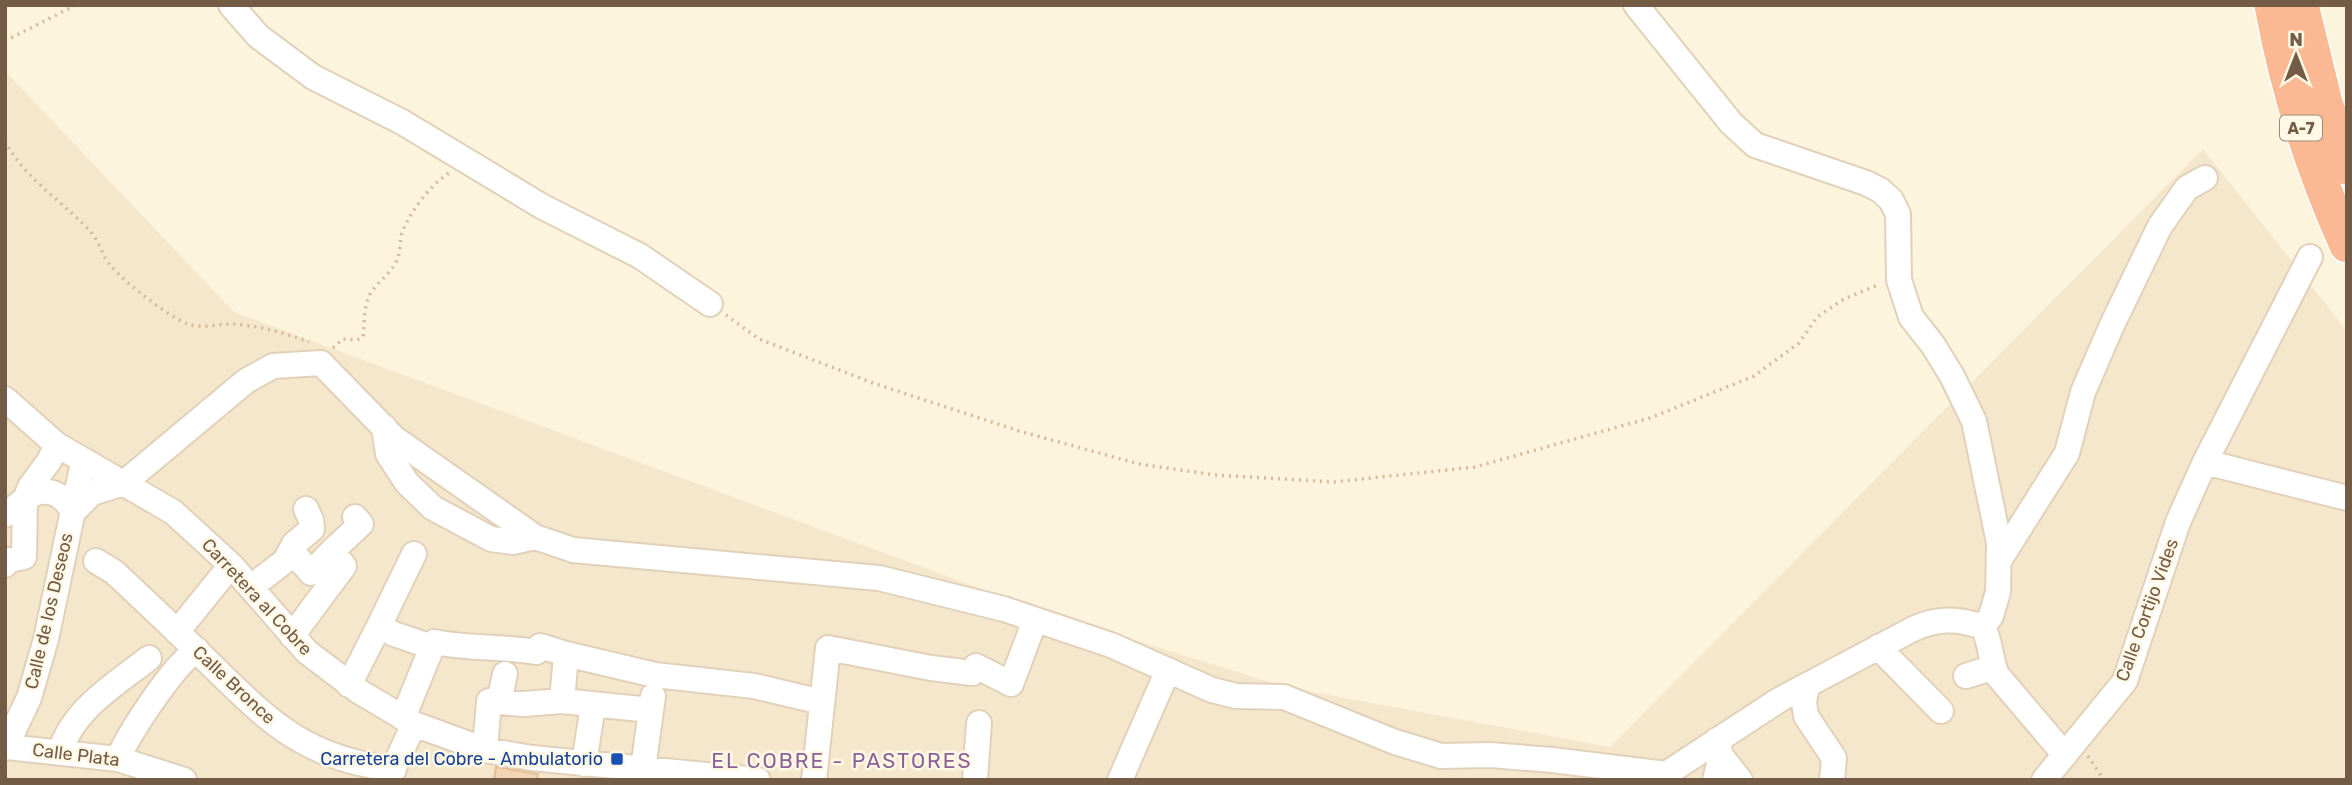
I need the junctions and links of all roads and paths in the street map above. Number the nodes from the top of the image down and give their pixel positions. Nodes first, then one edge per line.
1 (76, 5) edge
2 (231, 5) edge
3 (1636, 5) edge
4 (2272, 5) edge
5 (2301, 5) edge
6 (5, 41) edge
7 (5, 141) edge
8 (469, 162) junction
9 (2347, 167) edge
10 (2206, 178) dead end
11 (2347, 245) edge
12 (2310, 257) dead end
13 (1899, 280) junction
14 (710, 304) joint
15 (325, 357) junction
16 (5, 399) edge
17 (384, 427) junction
18 (57, 445) junction
19 (87, 462) junction
20 (2205, 462) junction
21 (124, 483) junction
22 (2347, 498) edge
23 (24, 499) junction
24 (306, 509) dead end
25 (73, 512) junction
26 (5, 515) edge
27 (355, 517) dead end
28 (535, 537) junction
29 (291, 550) junction
30 (332, 551) junction
31 (414, 554) dead end
32 (2000, 559) junction
33 (96, 561) dead end
34 (5, 565) edge
35 (231, 565) junction
36 (251, 587) junction
37 (1035, 620) junction
38 (379, 626) junction
39 (1983, 627) junction
40 (177, 632) junction
41 (292, 636) junction
42 (432, 647) junction
43 (1878, 647) junction
44 (197, 650) junction
45 (566, 654) junction
46 (149, 658) dead end
47 (1994, 667) junction
48 (1168, 670) junction
49 (505, 674) dead end
50 (655, 676) junction
51 (1966, 676) dead end
52 (349, 685) junction
53 (1807, 685) junction
54 (562, 701) junction
55 (499, 702) junction
56 (822, 702) junction
57 (593, 705) junction
58 (651, 710) junction
59 (1941, 711) dead end
60 (408, 721) junction
61 (979, 723) dead end
62 (6, 747) edge
63 (1719, 748) junction
64 (485, 750) junction
65 (60, 752) junction
66 (2065, 755) junction
67 (118, 759) junction
68 (578, 768) edge
69 (629, 772) edge
70 (1605, 773) edge
71 (391, 774) edge
72 (1662, 777) edge
73 (184, 780) edge
74 (758, 780) edge
75 (814, 780) edge
76 (975, 780) edge
77 (1120, 780) edge
78 (1715, 780) edge
79 (1740, 780) edge
80 (1832, 780) edge
81 (2045, 780) edge

1 - 6 path
2 - 8 street
3 - 13 street
4 - 11 highway, A-7
5 - 9 highway, A-7
7 - 15 path
8 - 14 street
8 - 15 path
10 - 32 street
12 - 20 street, Calle Cortijo Vides
13 - 14 path
13 - 32 street
15 - 17 street
15 - 21 street
16 - 18 street, Carretera al Cobre
17 - 28 street
17 - 28 street
18 - 19 street, Carretera al Cobre
18 - 23 street
18 - 25 street, Calle de los Deseos
19 - 21 street, Carretera al Cobre
19 - 25 street, Calle de los Deseos
20 - 22 street
20 - 66 street, Calle Cortijo Vides
21 - 25 street, Calle de los Deseos
21 - 35 street, Carretera al Cobre
23 - 25 street
23 - 26 street
23 - 34 street
24 - 29 street
25 - 62 street, Calle de los Deseos
27 - 30 street
28 - 37 street
29 - 30 street
29 - 36 street
30 - 41 street
31 - 38 street
32 - 39 street
33 - 40 street, Calle Bronce
35 - 36 street, Carretera al Cobre
35 - 40 street
36 - 41 street, Carretera al Cobre
37 - 48 street
37 - 56 street
38 - 42 street
38 - 52 street
39 - 43 street
39 - 47 street
40 - 44 street, Calle Bronce
41 - 52 street, Carretera al Cobre
42 - 45 street
42 - 60 street
43 - 53 street
43 - 59 street
44 - 67 street
44 - 71 street, Calle Bronce
45 - 50 street
45 - 54 street
46 - 65 street
47 - 51 street
47 - 66 street
48 - 70 street
48 - 77 street
49 - 55 street
50 - 56 street
50 - 58 street
52 - 60 street, Carretera al Cobre
53 - 63 street
53 - 80 street
54 - 55 street
54 - 57 street
55 - 64 street
56 - 75 street
57 - 58 street
57 - 68 street
58 - 69 street
60 - 64 street, Carretera al Cobre
60 - 71 street
61 - 76 street
62 - 65 street, Calle Plata
63 - 72 street
63 - 78 street
63 - 79 street
64 - 68 street, Carretera al Cobre
65 - 67 street, Calle Plata
66 - 81 street, Calle Cortijo Vides
67 - 73 street, Calle Plata
68 - 69 street, Carretera al Cobre
69 - 74 street, Carretera al Cobre
70 - 72 street

